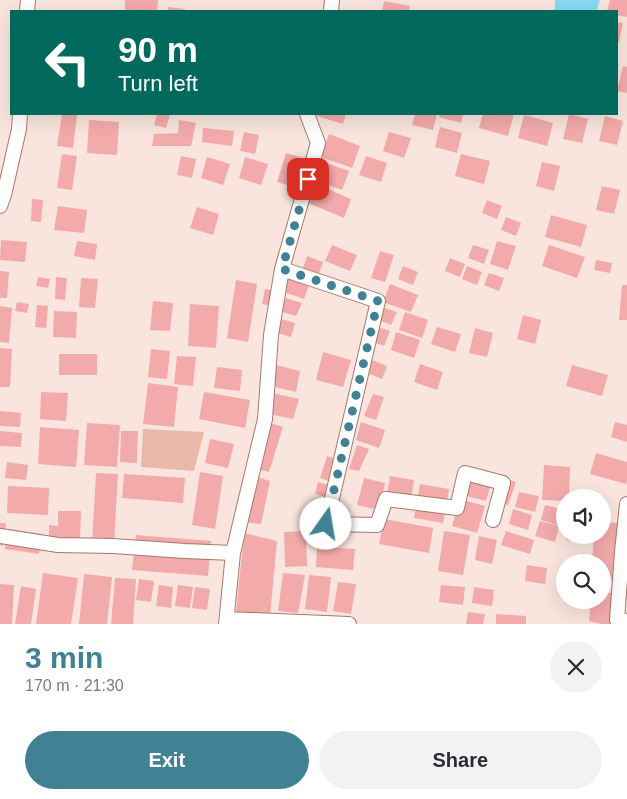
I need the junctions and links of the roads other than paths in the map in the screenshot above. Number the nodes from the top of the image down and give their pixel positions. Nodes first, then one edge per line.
1 (20, 115) edge
2 (307, 115) edge
3 (0, 206) edge
4 (282, 269) junction
5 (627, 504) edge
6 (494, 520) dead end
7 (0, 536) edge
8 (233, 553) junction
9 (627, 621) edge
10 (227, 622) edge
11 (348, 624) edge

1 - 3 street
2 - 4 street
4 - 6 street
4 - 8 street
5 - 9 street
7 - 8 street
8 - 10 street
10 - 11 street

